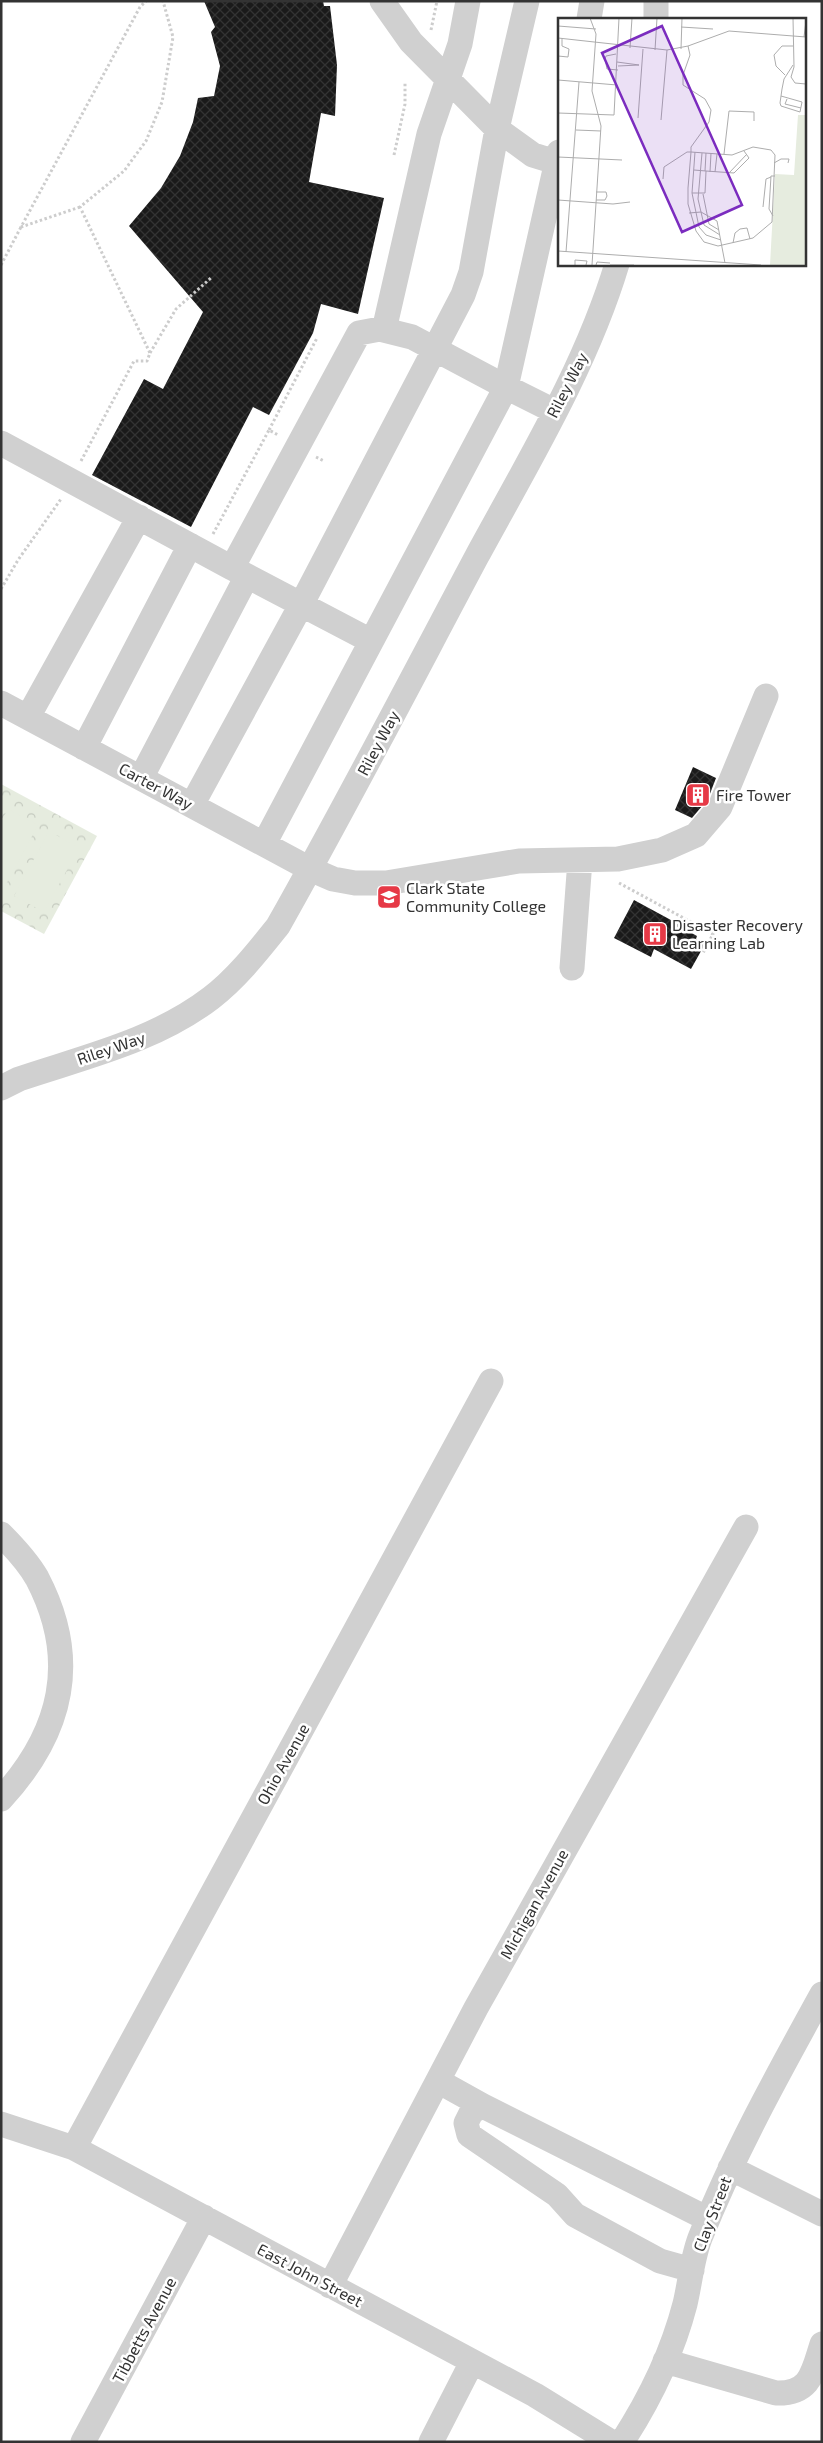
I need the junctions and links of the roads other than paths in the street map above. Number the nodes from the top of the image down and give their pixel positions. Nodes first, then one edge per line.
1 (382, 1) edge
2 (468, 1) edge
3 (527, 1) edge
4 (592, 1) edge
5 (656, 1) edge
6 (589, 18) edge
7 (656, 18) edge
8 (450, 79) junction
9 (497, 129) junction
10 (558, 159) edge
11 (617, 265) edge
12 (384, 330) junction
13 (435, 349) junction
14 (506, 387) junction
15 (554, 411) junction
16 (1, 443) edge
17 (139, 517) junction
18 (190, 545) junction
19 (239, 572) junction
20 (301, 604) junction
21 (372, 641) junction
22 (766, 696) dead end
23 (1, 703) edge
24 (28, 718) junction
25 (84, 748) junction
26 (141, 778) junction
27 (192, 805) junction
28 (264, 844) junction
29 (580, 860) junction
30 (310, 869) junction
31 (572, 968) dead end
32 (1, 1088) edge
33 (492, 1381) dead end
34 (746, 1527) dead end
35 (1, 1534) edge
36 (1, 1799) edge
37 (820, 2000) edge
38 (438, 2080) junction
39 (484, 2106) junction
40 (1, 2124) edge
41 (74, 2148) junction
42 (730, 2168) junction
43 (822, 2214) edge
44 (204, 2218) junction
45 (708, 2220) junction
46 (692, 2270) junction
47 (330, 2286) junction
48 (822, 2344) edge
49 (665, 2360) junction
50 (472, 2362) junction
51 (83, 2442) edge
52 (431, 2442) edge
53 (611, 2442) edge
54 (622, 2442) edge

1 - 8 street
2 - 8 street
3 - 9 street
4 - 6 street
5 - 7 street
8 - 9 street
8 - 12 street
9 - 10 street
9 - 13 street
10 - 14 street
11 - 15 street, Riley Way
12 - 13 street
12 - 19 street
13 - 14 street
13 - 20 street
14 - 15 street
14 - 21 street
15 - 30 street, Riley Way
16 - 17 street
17 - 18 street
17 - 24 street
18 - 19 street
18 - 25 street
19 - 20 street
19 - 26 street
20 - 21 street
20 - 27 street
21 - 28 street
22 - 29 street, Carter Way
23 - 24 street, Carter Way
24 - 25 street, Carter Way
25 - 26 street, Carter Way
26 - 27 street, Carter Way
27 - 28 street, Carter Way
28 - 30 street, Carter Way
29 - 30 street, Carter Way
29 - 31 street
30 - 32 street, Riley Way
33 - 41 street, Ohio Avenue
34 - 38 street, Michigan Avenue
35 - 36 street
37 - 42 street, Clay Street
38 - 39 street
38 - 47 street, Michigan Avenue
39 - 45 street
39 - 46 street
40 - 41 street, East John Street
41 - 44 street, East John Street
42 - 43 street
42 - 45 street, Clay Street
44 - 47 street, East John Street
44 - 51 street, Tibbetts Avenue
45 - 46 street, Clay Street
46 - 49 street, Clay Street
47 - 50 street, East John Street
48 - 49 street
49 - 54 street, Clay Street
50 - 52 street
50 - 53 street, East John Street

